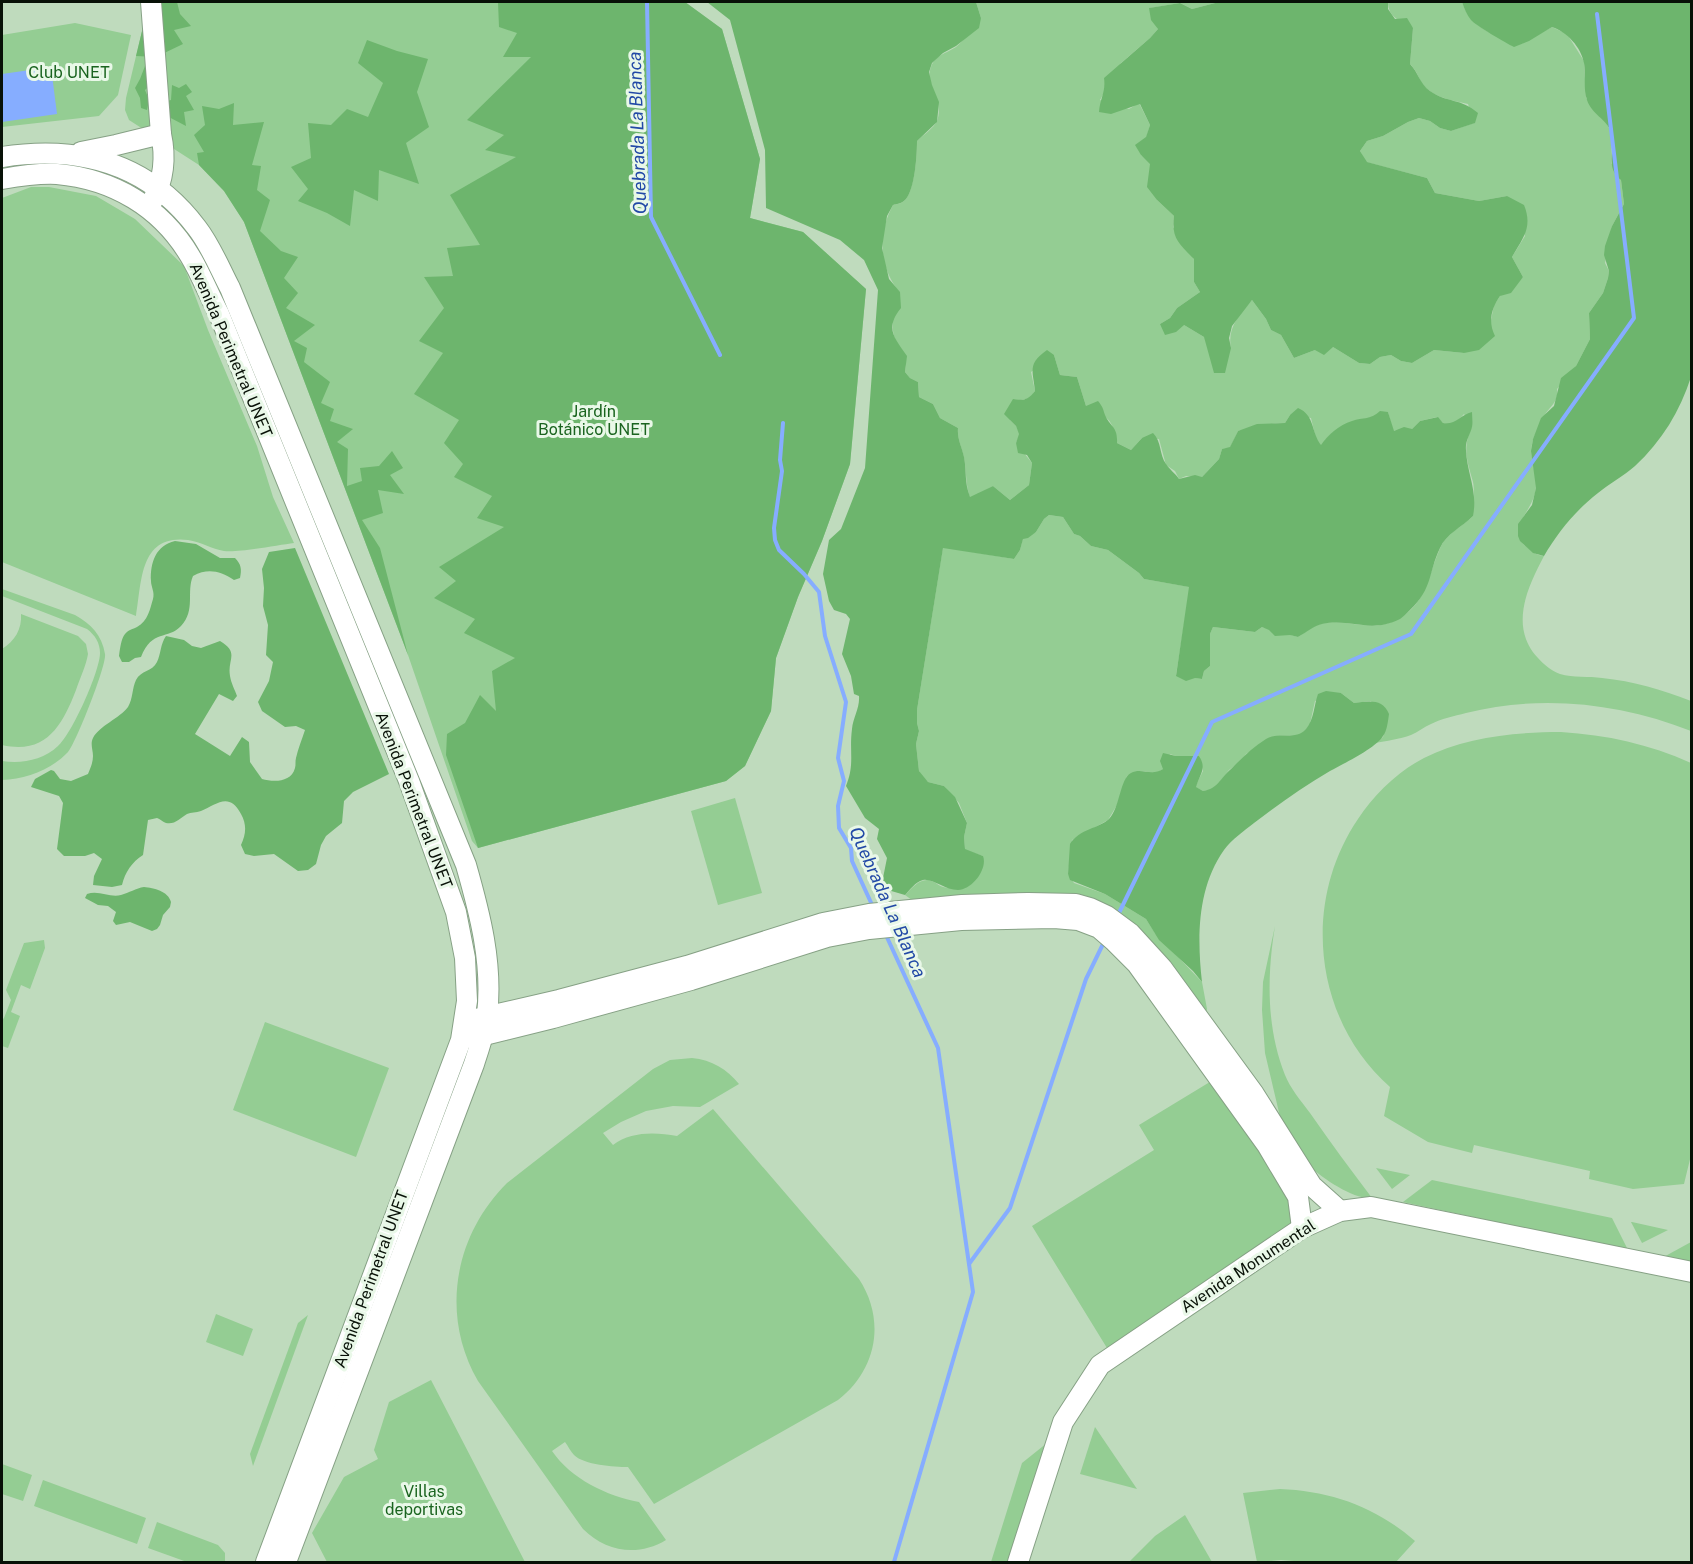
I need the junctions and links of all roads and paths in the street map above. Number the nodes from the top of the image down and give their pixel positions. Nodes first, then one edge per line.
1 (150, 2) edge
2 (161, 134) junction
3 (72, 153) junction
4 (2, 157) edge
5 (2, 178) edge
6 (159, 189) junction
7 (149, 208) junction
8 (825, 930) junction
9 (487, 1017) junction
10 (465, 1021) junction
11 (482, 1036) junction
12 (461, 1040) junction
13 (1225, 1070) junction
14 (1340, 1211) junction
15 (1302, 1228) junction
16 (1692, 1272) edge
17 (266, 1562) edge
18 (286, 1563) edge
19 (1018, 1563) edge

1 - 2 street
2 - 3 street
2 - 6 street
3 - 4 street
3 - 6 street
5 - 7 street, Avenida Perimetral UNET
6 - 7 street
6 - 9 street
7 - 10 street, Avenida Perimetral UNET
8 - 9 street
8 - 11 street
8 - 13 street
9 - 10 street
9 - 11 street
10 - 12 street, Avenida Perimetral UNET
11 - 12 street
11 - 18 street
12 - 17 street, Avenida Perimetral UNET
13 - 14 street
13 - 15 street
14 - 15 street, Avenida Monumental
14 - 16 street, Avenida Monumental
15 - 19 street, Avenida Monumental

